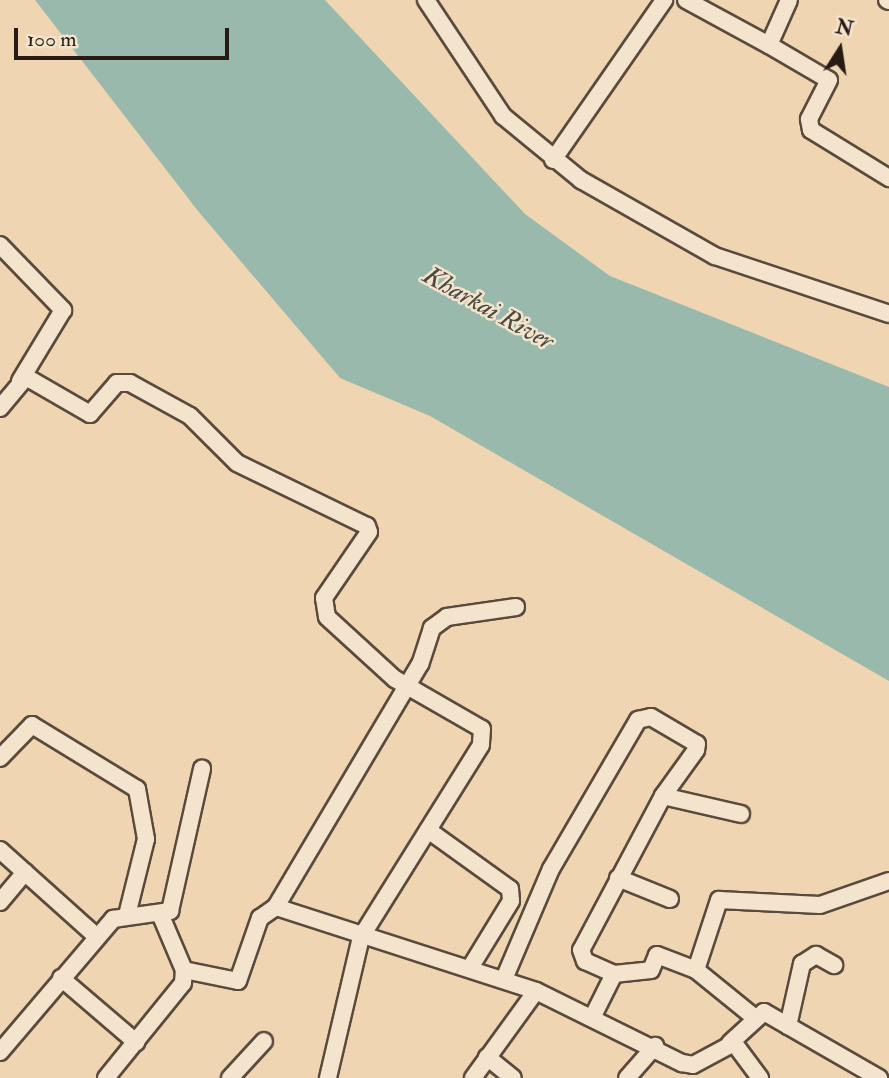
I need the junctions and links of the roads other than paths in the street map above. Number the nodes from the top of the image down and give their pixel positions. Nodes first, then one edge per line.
1 (427, 0) edge
2 (686, 0) edge
3 (789, 0) edge
4 (661, 2) edge
5 (769, 45) junction
6 (553, 160) junction
7 (889, 178) edge
8 (0, 246) edge
9 (889, 314) edge
10 (20, 381) junction
11 (0, 408) edge
12 (516, 607) dead end
13 (407, 686) junction
14 (0, 758) edge
15 (202, 769) dead end
16 (663, 796) junction
17 (741, 814) dead end
18 (428, 830) junction
19 (0, 850) edge
20 (25, 872) junction
21 (618, 878) junction
22 (889, 881) edge
23 (670, 898) dead end
24 (0, 902) edge
25 (276, 907) junction
26 (127, 915) junction
27 (161, 916) junction
28 (97, 937) junction
29 (362, 937) junction
30 (834, 965) dead end
31 (470, 968) junction
32 (184, 970) junction
33 (696, 970) junction
34 (614, 974) junction
35 (61, 978) junction
36 (504, 979) junction
37 (537, 991) junction
38 (754, 1017) junction
39 (592, 1018) junction
40 (788, 1026) junction
41 (264, 1041) dead end
42 (136, 1042) junction
43 (730, 1043) junction
44 (655, 1046) junction
45 (0, 1052) edge
46 (487, 1057) junction
47 (332, 1077) edge
48 (106, 1078) edge
49 (230, 1078) edge
50 (473, 1078) edge
51 (513, 1078) edge
52 (627, 1078) edge
53 (760, 1078) edge
54 (879, 1078) edge

1 - 6 street
2 - 5 street
3 - 5 street
4 - 6 street
5 - 7 street
6 - 9 street
8 - 10 street
10 - 11 street
10 - 13 street
12 - 13 street
13 - 18 street
13 - 25 street
14 - 26 street
15 - 27 street
16 - 17 street
16 - 21 street
16 - 36 street
18 - 29 street
18 - 31 street
19 - 20 street
20 - 24 street
20 - 28 street
21 - 23 street
21 - 34 street
22 - 33 street
25 - 29 street
25 - 32 street
26 - 27 street
26 - 28 street
27 - 32 street
28 - 35 street
29 - 31 street
29 - 47 street
30 - 40 street
31 - 36 street
32 - 42 street
33 - 34 street
33 - 38 street
34 - 39 street
35 - 42 street
35 - 45 street
36 - 37 street
37 - 39 street
37 - 46 street
38 - 40 street
38 - 43 street
39 - 44 street
40 - 54 street
41 - 49 street
42 - 48 street
43 - 44 street
43 - 53 street
44 - 52 street
46 - 50 street
46 - 51 street

